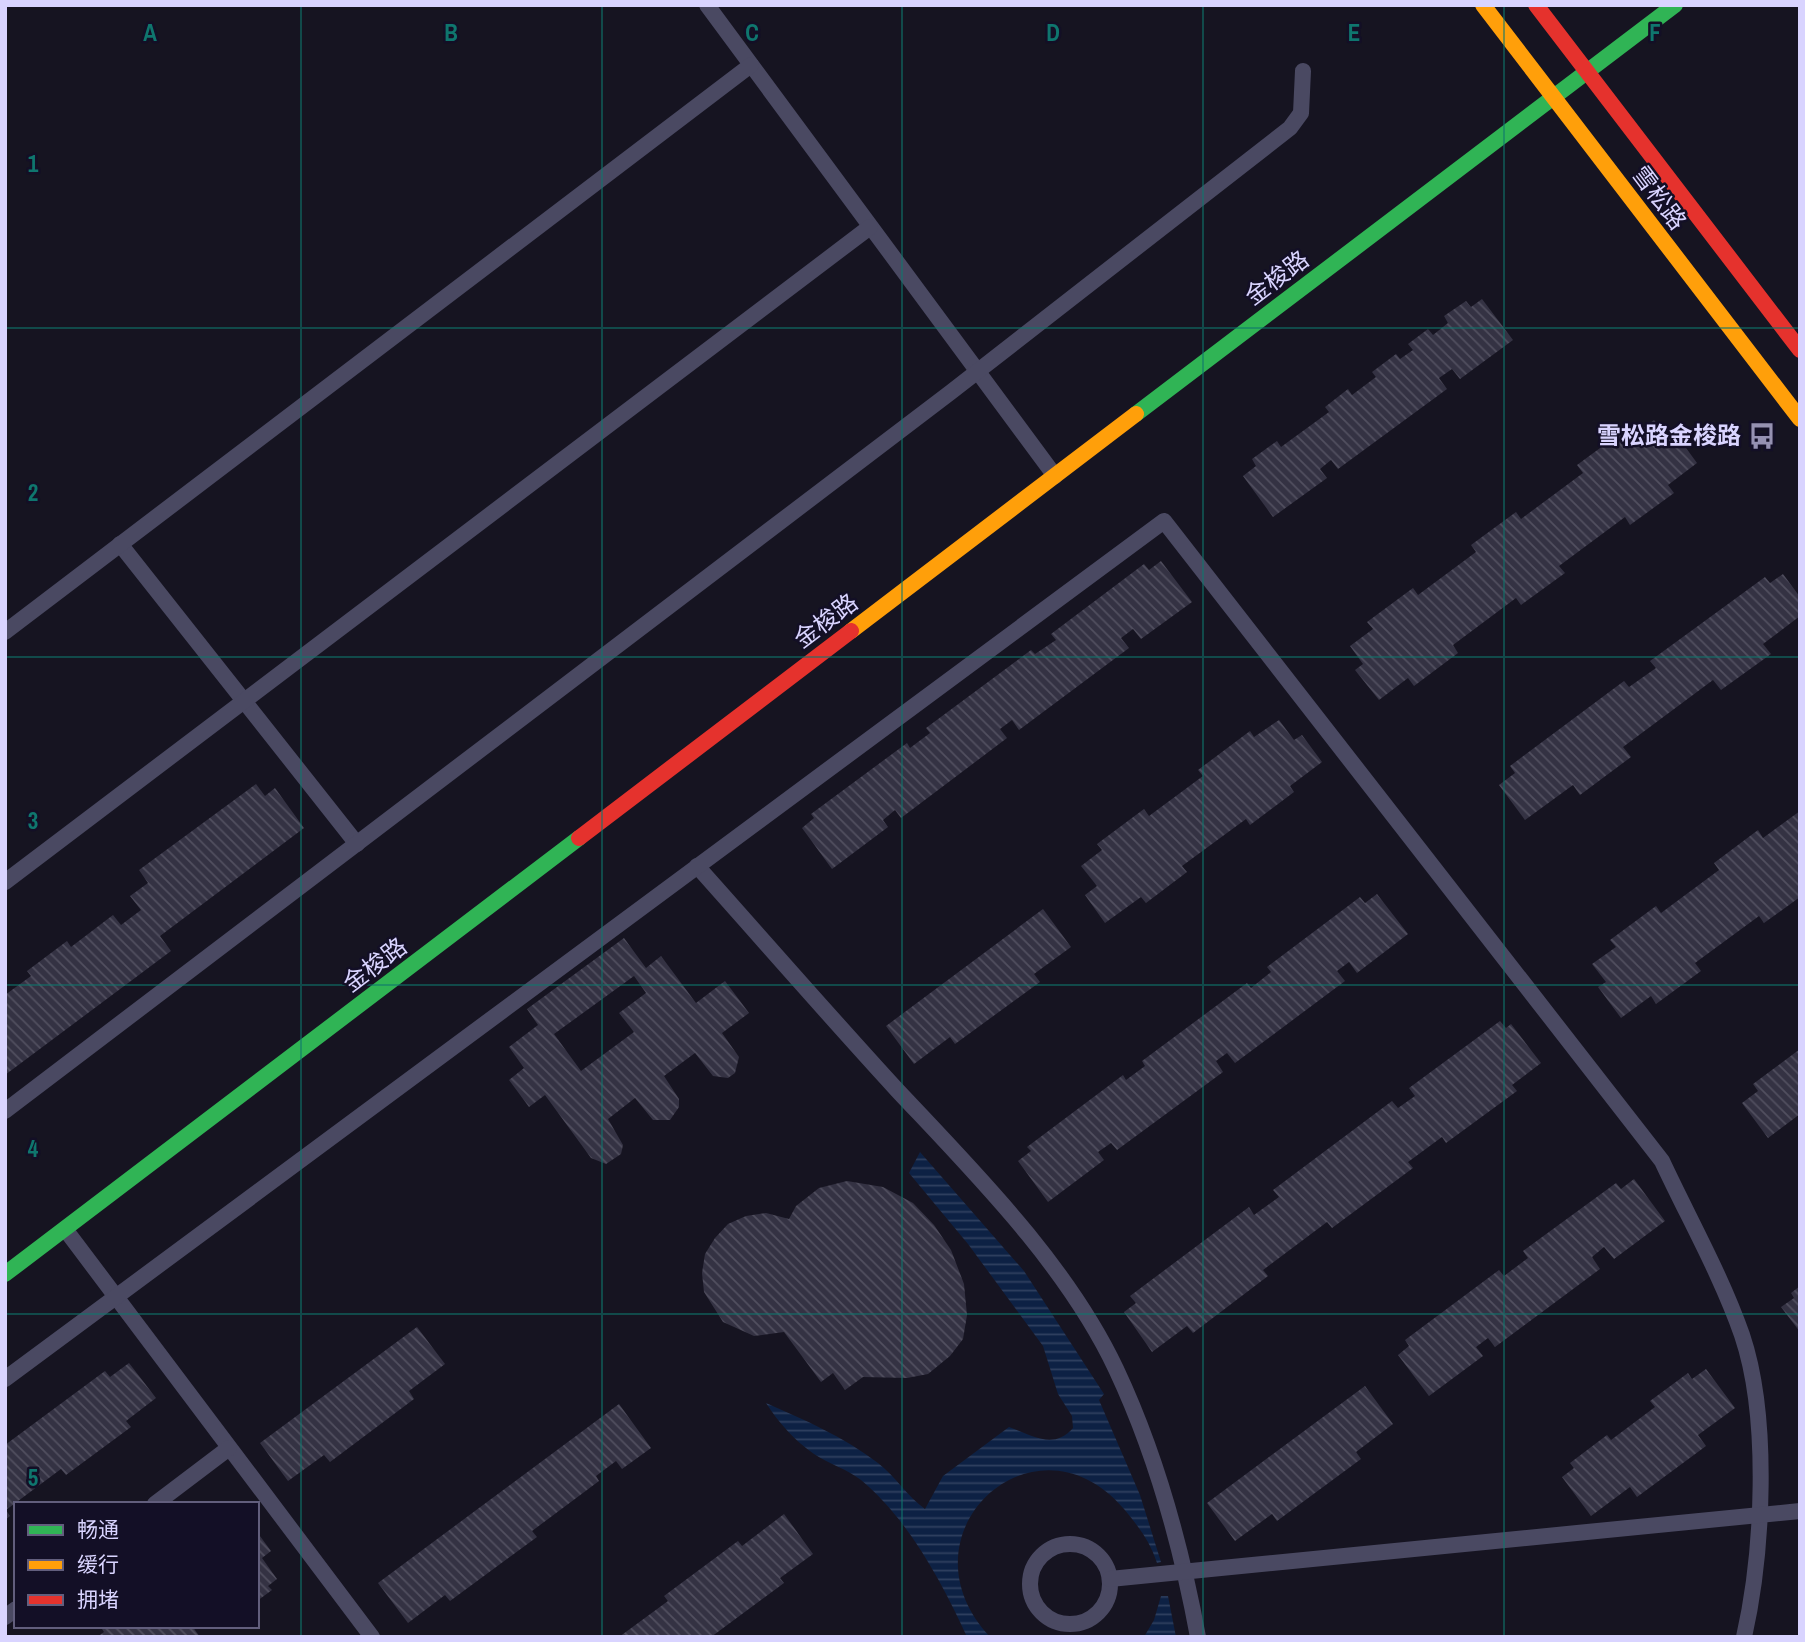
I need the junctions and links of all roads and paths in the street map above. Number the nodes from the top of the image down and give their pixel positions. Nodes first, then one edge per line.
1 (707, 5) edge
2 (1483, 5) edge
3 (1536, 5) edge
4 (1675, 5) edge
5 (751, 65) junction
6 (1303, 71) dead end
7 (1587, 72) junction
8 (1553, 97) junction
9 (870, 227) junction
10 (1800, 350) edge
11 (977, 372) junction
12 (1800, 419) edge
13 (1055, 476) junction
14 (120, 544) junction
15 (5, 632) edge
16 (244, 702) junction
17 (357, 844) junction
18 (697, 866) junction
19 (5, 882) edge
20 (5, 1111) edge
21 (65, 1229) junction
22 (5, 1274) edge
23 (116, 1298) junction
24 (5, 1379) edge
25 (229, 1448) junction
26 (158, 1502) edge
27 (1800, 1511) edge
28 (1759, 1515) junction
29 (1186, 1570) junction
30 (1110, 1580) junction
31 (372, 1637) edge
32 (1198, 1637) edge
33 (1744, 1637) edge

1 - 5 lane
2 - 8 street, 雪松路
3 - 7 street, 雪松路
4 - 7 street, 金梭路
5 - 9 lane
5 - 14 lane
6 - 11 lane
7 - 8 street, 金梭路
7 - 10 street, 雪松路
8 - 12 street, 雪松路
8 - 13 street, 金梭路
9 - 11 lane
9 - 16 lane
11 - 13 lane
11 - 17 lane
13 - 21 street, 金梭路
14 - 15 lane
14 - 16 lane
16 - 17 lane
16 - 19 lane
17 - 20 lane
18 - 23 lane
18 - 28 lane
18 - 29 lane
21 - 22 street, 金梭路
21 - 23 lane
23 - 24 lane
23 - 25 lane
25 - 26 lane
25 - 31 lane
27 - 28 lane
28 - 29 lane
28 - 33 lane
29 - 30 lane
29 - 32 lane
30 - 30 lane

